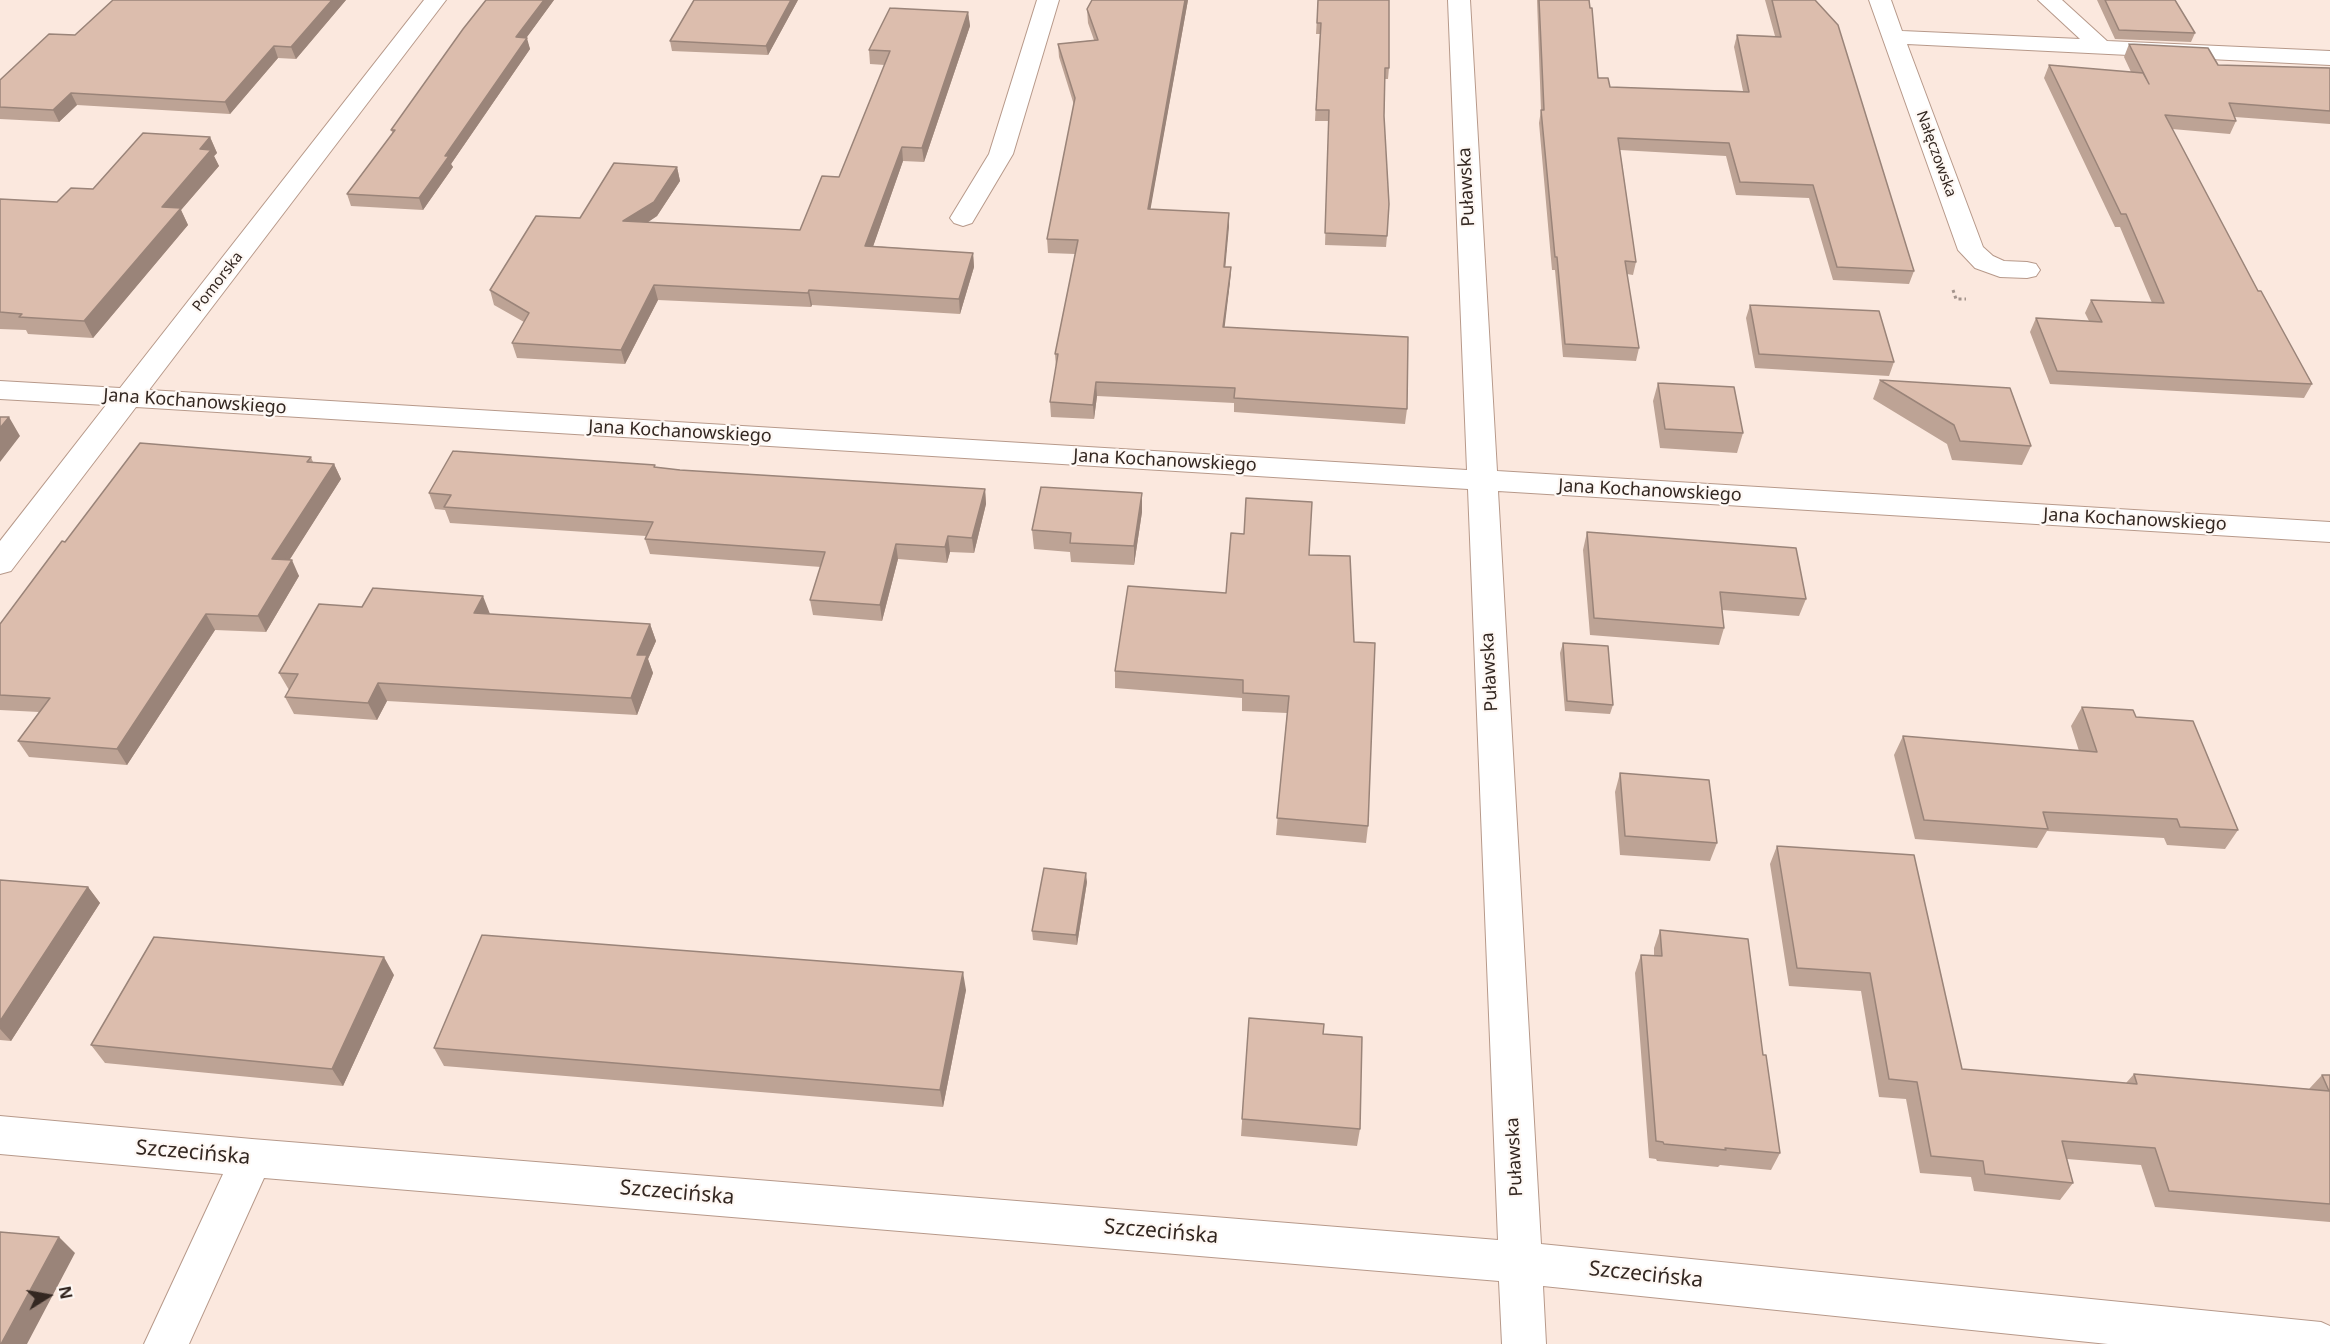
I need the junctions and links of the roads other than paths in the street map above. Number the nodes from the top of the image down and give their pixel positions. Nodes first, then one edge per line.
1 (435, 0) edge
2 (1048, 0) edge
3 (1459, 0) edge
4 (1880, 0) edge
5 (2049, 0) edge
6 (1894, 37) junction
7 (2100, 46) junction
8 (2330, 58) edge
9 (963, 218) dead end
10 (2027, 270) dead end
11 (0, 390) edge
12 (128, 398) junction
13 (1480, 480) junction
14 (2330, 532) edge
15 (0, 563) edge
16 (0, 1135) edge
17 (252, 1158) junction
18 (1521, 1262) junction
19 (166, 1344) edge
20 (1524, 1344) edge
21 (2321, 1344) edge

1 - 12 street, Pomorska
2 - 9 street
3 - 13 street, Puławska
4 - 6 street, Nałęczowska
5 - 7 street
6 - 7 street
6 - 10 street, Nałęczowska
7 - 8 street
11 - 12 street, Jana Kochanowskiego
12 - 13 street, Jana Kochanowskiego
12 - 15 street, Pomorska
13 - 14 street, Jana Kochanowskiego
13 - 18 street, Puławska
16 - 17 street, Szczecińska
17 - 18 street, Szczecińska
17 - 19 street
18 - 20 street, Puławska
18 - 21 street, Szczecińska

